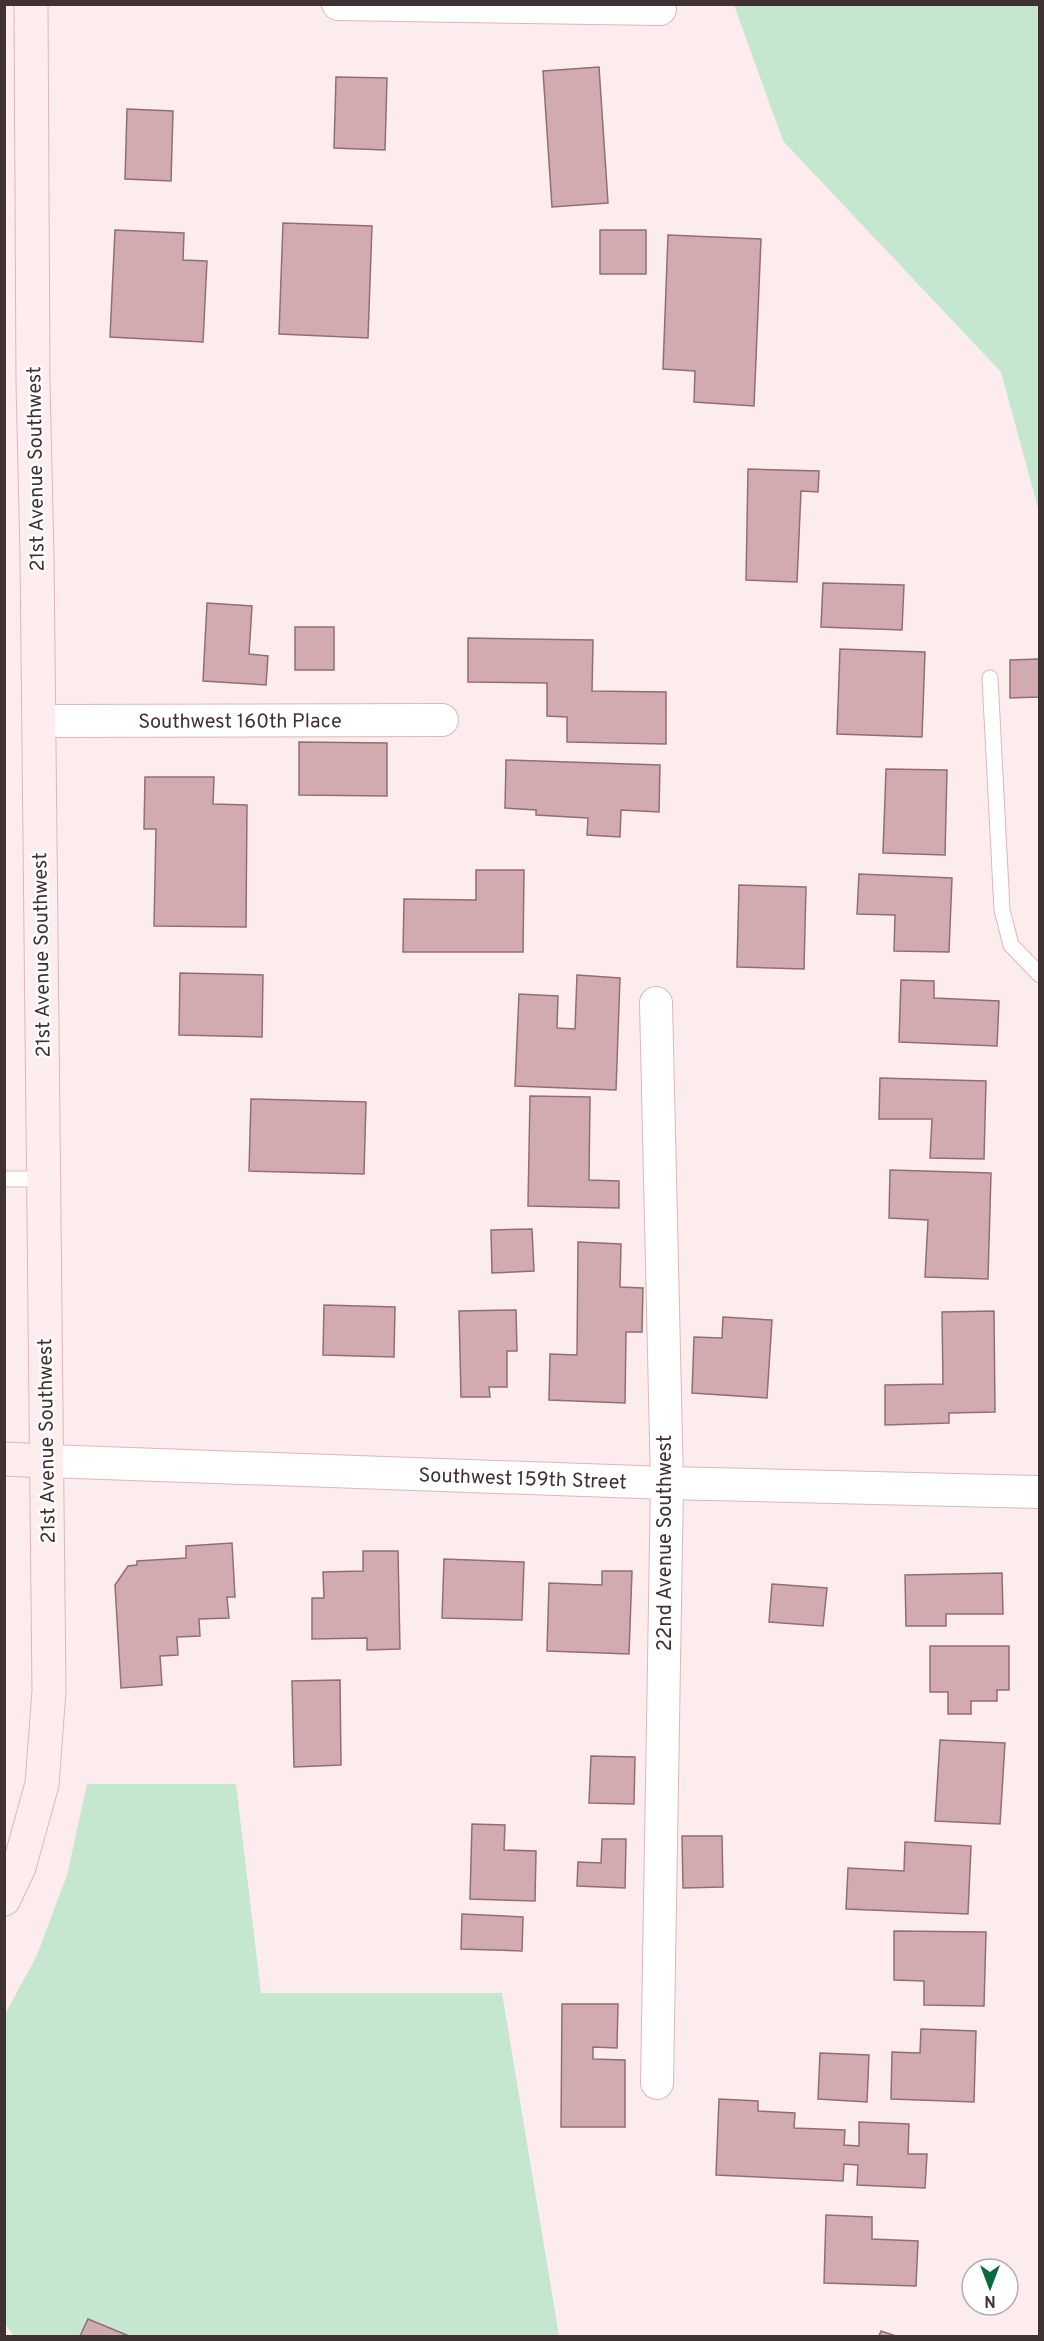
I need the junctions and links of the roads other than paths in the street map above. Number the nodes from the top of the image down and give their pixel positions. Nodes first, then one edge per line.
1 (32, 4) edge
2 (338, 4) edge
3 (660, 9) dead end
4 (990, 678) dead end
5 (442, 720) dead end
6 (39, 721) junction
7 (1040, 975) edge
8 (656, 1003) dead end
9 (4, 1179) edge
10 (43, 1179) junction
11 (4, 1459) edge
12 (47, 1461) junction
13 (667, 1483) junction
14 (1040, 1492) edge
15 (6, 1893) edge
16 (657, 2083) dead end

1 - 6 street, 21st Avenue Southwest
2 - 3 street
4 - 7 lane
5 - 6 street, Southwest 160th Place
6 - 10 street, 21st Avenue Southwest
8 - 13 street, 22nd Avenue Southwest
9 - 10 lane
10 - 12 street, 21st Avenue Southwest
11 - 12 street, Southwest 159th Street
12 - 13 street, Southwest 159th Street
12 - 15 street, 21st Avenue Southwest
13 - 14 street, Southwest 159th Street
13 - 16 street, 22nd Avenue Southwest

